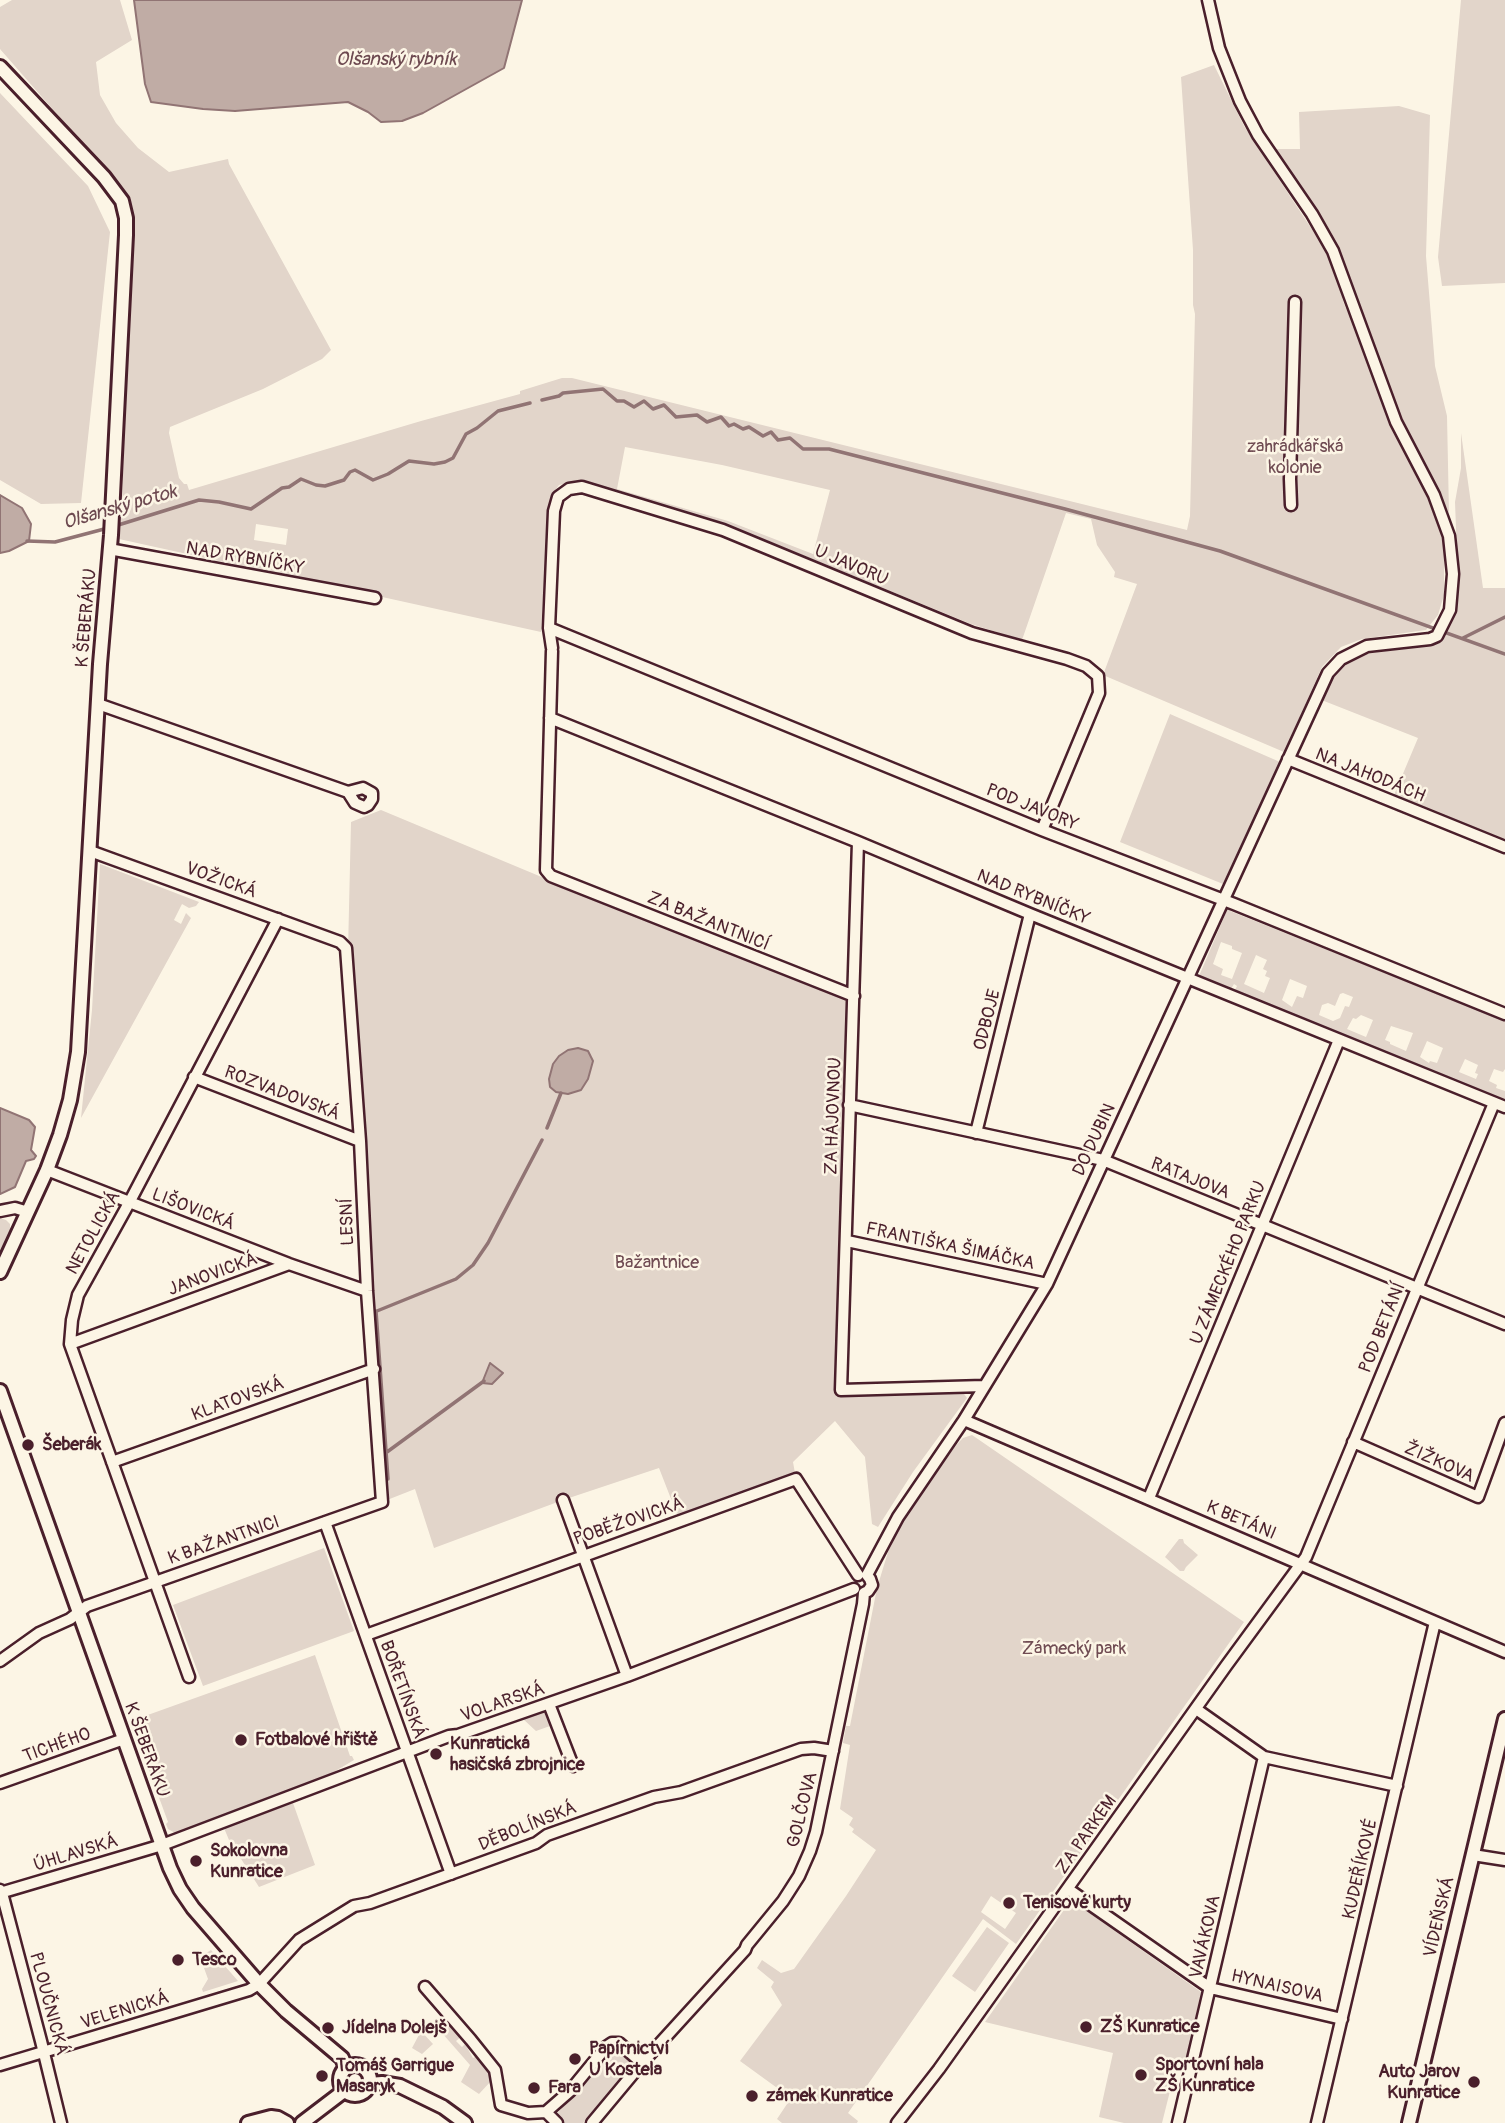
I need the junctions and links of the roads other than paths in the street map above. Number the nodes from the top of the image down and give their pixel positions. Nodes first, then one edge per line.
1 (1208, 0) edge
2 (0, 67) edge
3 (1295, 302) dead end
4 (1291, 505) dead end
5 (109, 549) junction
6 (375, 598) dead end
7 (549, 628) junction
8 (98, 704) junction
9 (550, 718) junction
10 (1288, 760) junction
11 (348, 792) dead end
12 (1042, 830) junction
13 (858, 842) junction
14 (1505, 847) edge
15 (90, 851) junction
16 (551, 876) joint
17 (1222, 900) junction
18 (1030, 914) junction
19 (278, 919) junction
20 (340, 942) joint
21 (1186, 977) junction
22 (854, 996) junction
23 (1505, 1014) edge
24 (1339, 1040) junction
25 (194, 1077) junction
26 (1494, 1102) junction
27 (849, 1105) junction
28 (1505, 1107) edge
29 (976, 1133) junction
30 (360, 1141) junction
31 (1103, 1160) junction
32 (47, 1170) junction
33 (129, 1203) junction
34 (0, 1211) edge
35 (28, 1212) junction
36 (1261, 1225) junction
37 (847, 1241) junction
38 (289, 1264) junction
39 (0, 1272) edge
40 (1047, 1284) junction
41 (1416, 1288) junction
42 (367, 1291) junction
43 (1505, 1324) edge
44 (70, 1343) junction
45 (374, 1369) junction
46 (984, 1386) junction
47 (0, 1391) edge
48 (964, 1420) junction
49 (1505, 1423) edge
50 (1353, 1442) junction
51 (113, 1462) junction
52 (1149, 1498) junction
53 (563, 1500) dead end
54 (382, 1502) joint
55 (326, 1522) junction
56 (583, 1555) junction
57 (1300, 1564) junction
58 (862, 1575) junction
59 (154, 1582) junction
60 (859, 1591) junction
61 (78, 1611) junction
62 (1435, 1622) junction
63 (366, 1635) junction
64 (1505, 1651) edge
65 (0, 1661) edge
66 (627, 1676) junction
67 (189, 1677) dead end
68 (550, 1704) junction
69 (1196, 1709) junction
70 (1505, 1719) edge
71 (124, 1739) junction
72 (833, 1751) junction
73 (408, 1753) junction
74 (1264, 1757) junction
75 (573, 1766) dead end
76 (0, 1783) edge
77 (1397, 1786) junction
78 (162, 1845) junction
79 (1473, 1855) junction
80 (1505, 1860) edge
81 (451, 1874) junction
82 (1068, 1889) junction
83 (1, 1892) edge
84 (259, 1984) junction
85 (425, 1987) dead end
86 (1210, 1988) junction
87 (1342, 2019) junction
88 (44, 2052) junction
89 (642, 2063) junction
90 (0, 2065) edge
91 (346, 2068) junction
92 (369, 2084) junction
93 (344, 2091) junction
94 (546, 2112) junction
95 (462, 2120) edge
96 (61, 2123) edge
97 (248, 2123) edge
98 (287, 2123) edge
99 (302, 2123) edge
100 (557, 2123) edge
101 (592, 2123) edge
102 (897, 2123) edge
103 (1178, 2123) edge
104 (1317, 2123) edge
105 (1409, 2123) edge

1 - 10 street
2 - 5 street, K ŠEBERÁKU
3 - 4 street
5 - 6 street, NAD RYBNÍČKY
5 - 8 street, K ŠEBERÁKU
7 - 9 street, U JAVORU
7 - 12 street, POD JAVORY
7 - 12 street, U JAVORU
8 - 11 street
8 - 15 street, K ŠEBERÁKU
9 - 13 street, NAD RYBNÍČKY
9 - 16 street, U JAVORU
10 - 14 street, NA JAHODÁCH
10 - 17 street, NA JAHODÁCH
12 - 17 street, POD JAVORY
13 - 18 street, NAD RYBNÍČKY
13 - 22 street, ZA HÁJOVNOU
15 - 19 street, VOŽICKÁ
15 - 32 street, K ŠEBERÁKU
16 - 22 street, ZA BAŽANTNICÍ
17 - 21 street, DO DUBIN
17 - 23 street, POD JAVORY
18 - 21 street, NAD RYBNÍČKY
18 - 29 street, ODBOJE
19 - 20 street, VOŽICKÁ
19 - 25 street, NETOLICKÁ
20 - 30 street, LESNÍ
21 - 24 street, NAD RYBNÍČKY
21 - 31 street, DO DUBIN
22 - 27 street, ZA HÁJOVNOU
24 - 26 street, NAD RYBNÍČKY
24 - 36 street, U ZÁMECKÉHO PARKU
25 - 30 street, ROZVADOVSKÁ
25 - 33 street, NETOLICKÁ
26 - 28 street, NAD RYBNÍČKY
26 - 41 street, POD BETÁNÍ
27 - 29 street, RATAJOVA
27 - 37 street, ZA HÁJOVNOU
29 - 31 street, RATAJOVA
30 - 42 street, LESNÍ
31 - 36 street, RATAJOVA
31 - 40 street, DO DUBIN
32 - 33 street, LIŠOVICKÁ
32 - 35 street, K ŠEBERÁKU
33 - 38 street, LIŠOVICKÁ
33 - 44 street, NETOLICKÁ
34 - 35 street
35 - 39 street, K ŠEBERÁKU
36 - 41 street, RATAJOVA
36 - 52 street, U ZÁMECKÉHO PARKU
37 - 40 street, FRANTIŠKA ŠIMÁČKA
37 - 46 street, ZA HÁJOVNOU
38 - 42 street
38 - 44 street, JANOVICKÁ
40 - 46 street, DO DUBIN
41 - 43 street, RATAJOVA
41 - 50 street, POD BETÁNÍ
42 - 45 street, LESNÍ
44 - 51 street, NETOLICKÁ
45 - 51 street, KLATOVSKÁ
45 - 54 street, LESNÍ
46 - 48 street, DO DUBIN
47 - 61 street, K ŠEBERÁKU
48 - 52 street, K BETÁNI
48 - 58 street
49 - 50 street, ŽIŽKOVA
50 - 57 street, POD BETÁNÍ
51 - 59 street, NETOLICKÁ
52 - 57 street, K BETÁNI
53 - 56 street
54 - 55 street, K BAŽANTNICI
55 - 59 street, K BAŽANTNICI
55 - 63 street, BOŘETÍNSKÁ
56 - 58 street, POBĚŽOVICKÁ
56 - 63 street, POBĚŽOVICKÁ
56 - 66 street
57 - 62 street, K BETÁNI
57 - 69 street, ZA PARKEM
58 - 60 street
58 - 60 street
59 - 61 street, K BAŽANTNICI
59 - 67 street, NETOLICKÁ
60 - 66 street, VOLARSKÁ
60 - 72 street, GOLČOVA
61 - 65 street, K BAŽANTNICI
61 - 71 street, K ŠEBERÁKU
62 - 64 street, K BETÁNI
62 - 77 street, KUDEŘÍKOVÉ
63 - 73 street, BOŘETÍNSKÁ
66 - 68 street, VOLARSKÁ
68 - 73 street, VOLARSKÁ
68 - 75 street
69 - 74 street
69 - 82 street, ZA PARKEM
70 - 79 street, VÍDEŇSKÁ
71 - 76 street, TICHÉHO
71 - 78 street, K ŠEBERÁKU
72 - 81 street, DĚBOLÍNSKÁ
72 - 89 street, GOLČOVA
73 - 78 street, VOLARSKÁ
73 - 81 street, BOŘETÍNSKÁ
74 - 77 street
74 - 86 street, VAVÁKOVA
77 - 87 street, KUDEŘÍKOVÉ
78 - 83 street, ÚHLAVSKÁ
78 - 84 street, K ŠEBERÁKU
79 - 80 street
79 - 105 street, VÍDEŇSKÁ
81 - 84 street, DĚBOLÍNSKÁ
82 - 86 street, HYNAISOVA
82 - 102 street, ZA PARKEM
83 - 88 street, PLOUČNICKÁ
84 - 88 street, VELENICKÁ
84 - 91 street, K ŠEBERÁKU
85 - 94 street
86 - 87 street, HYNAISOVA
86 - 103 street, VAVÁKOVA
87 - 104 street, KUDEŘÍKOVÉ
88 - 90 street, VELENICKÁ
88 - 96 street, PLOUČNICKÁ
89 - 94 street
89 - 101 street, GOLČOVA
91 - 92 street
91 - 93 street
92 - 93 street
92 - 95 street
93 - 99 street
94 - 100 street
97 - 98 street

